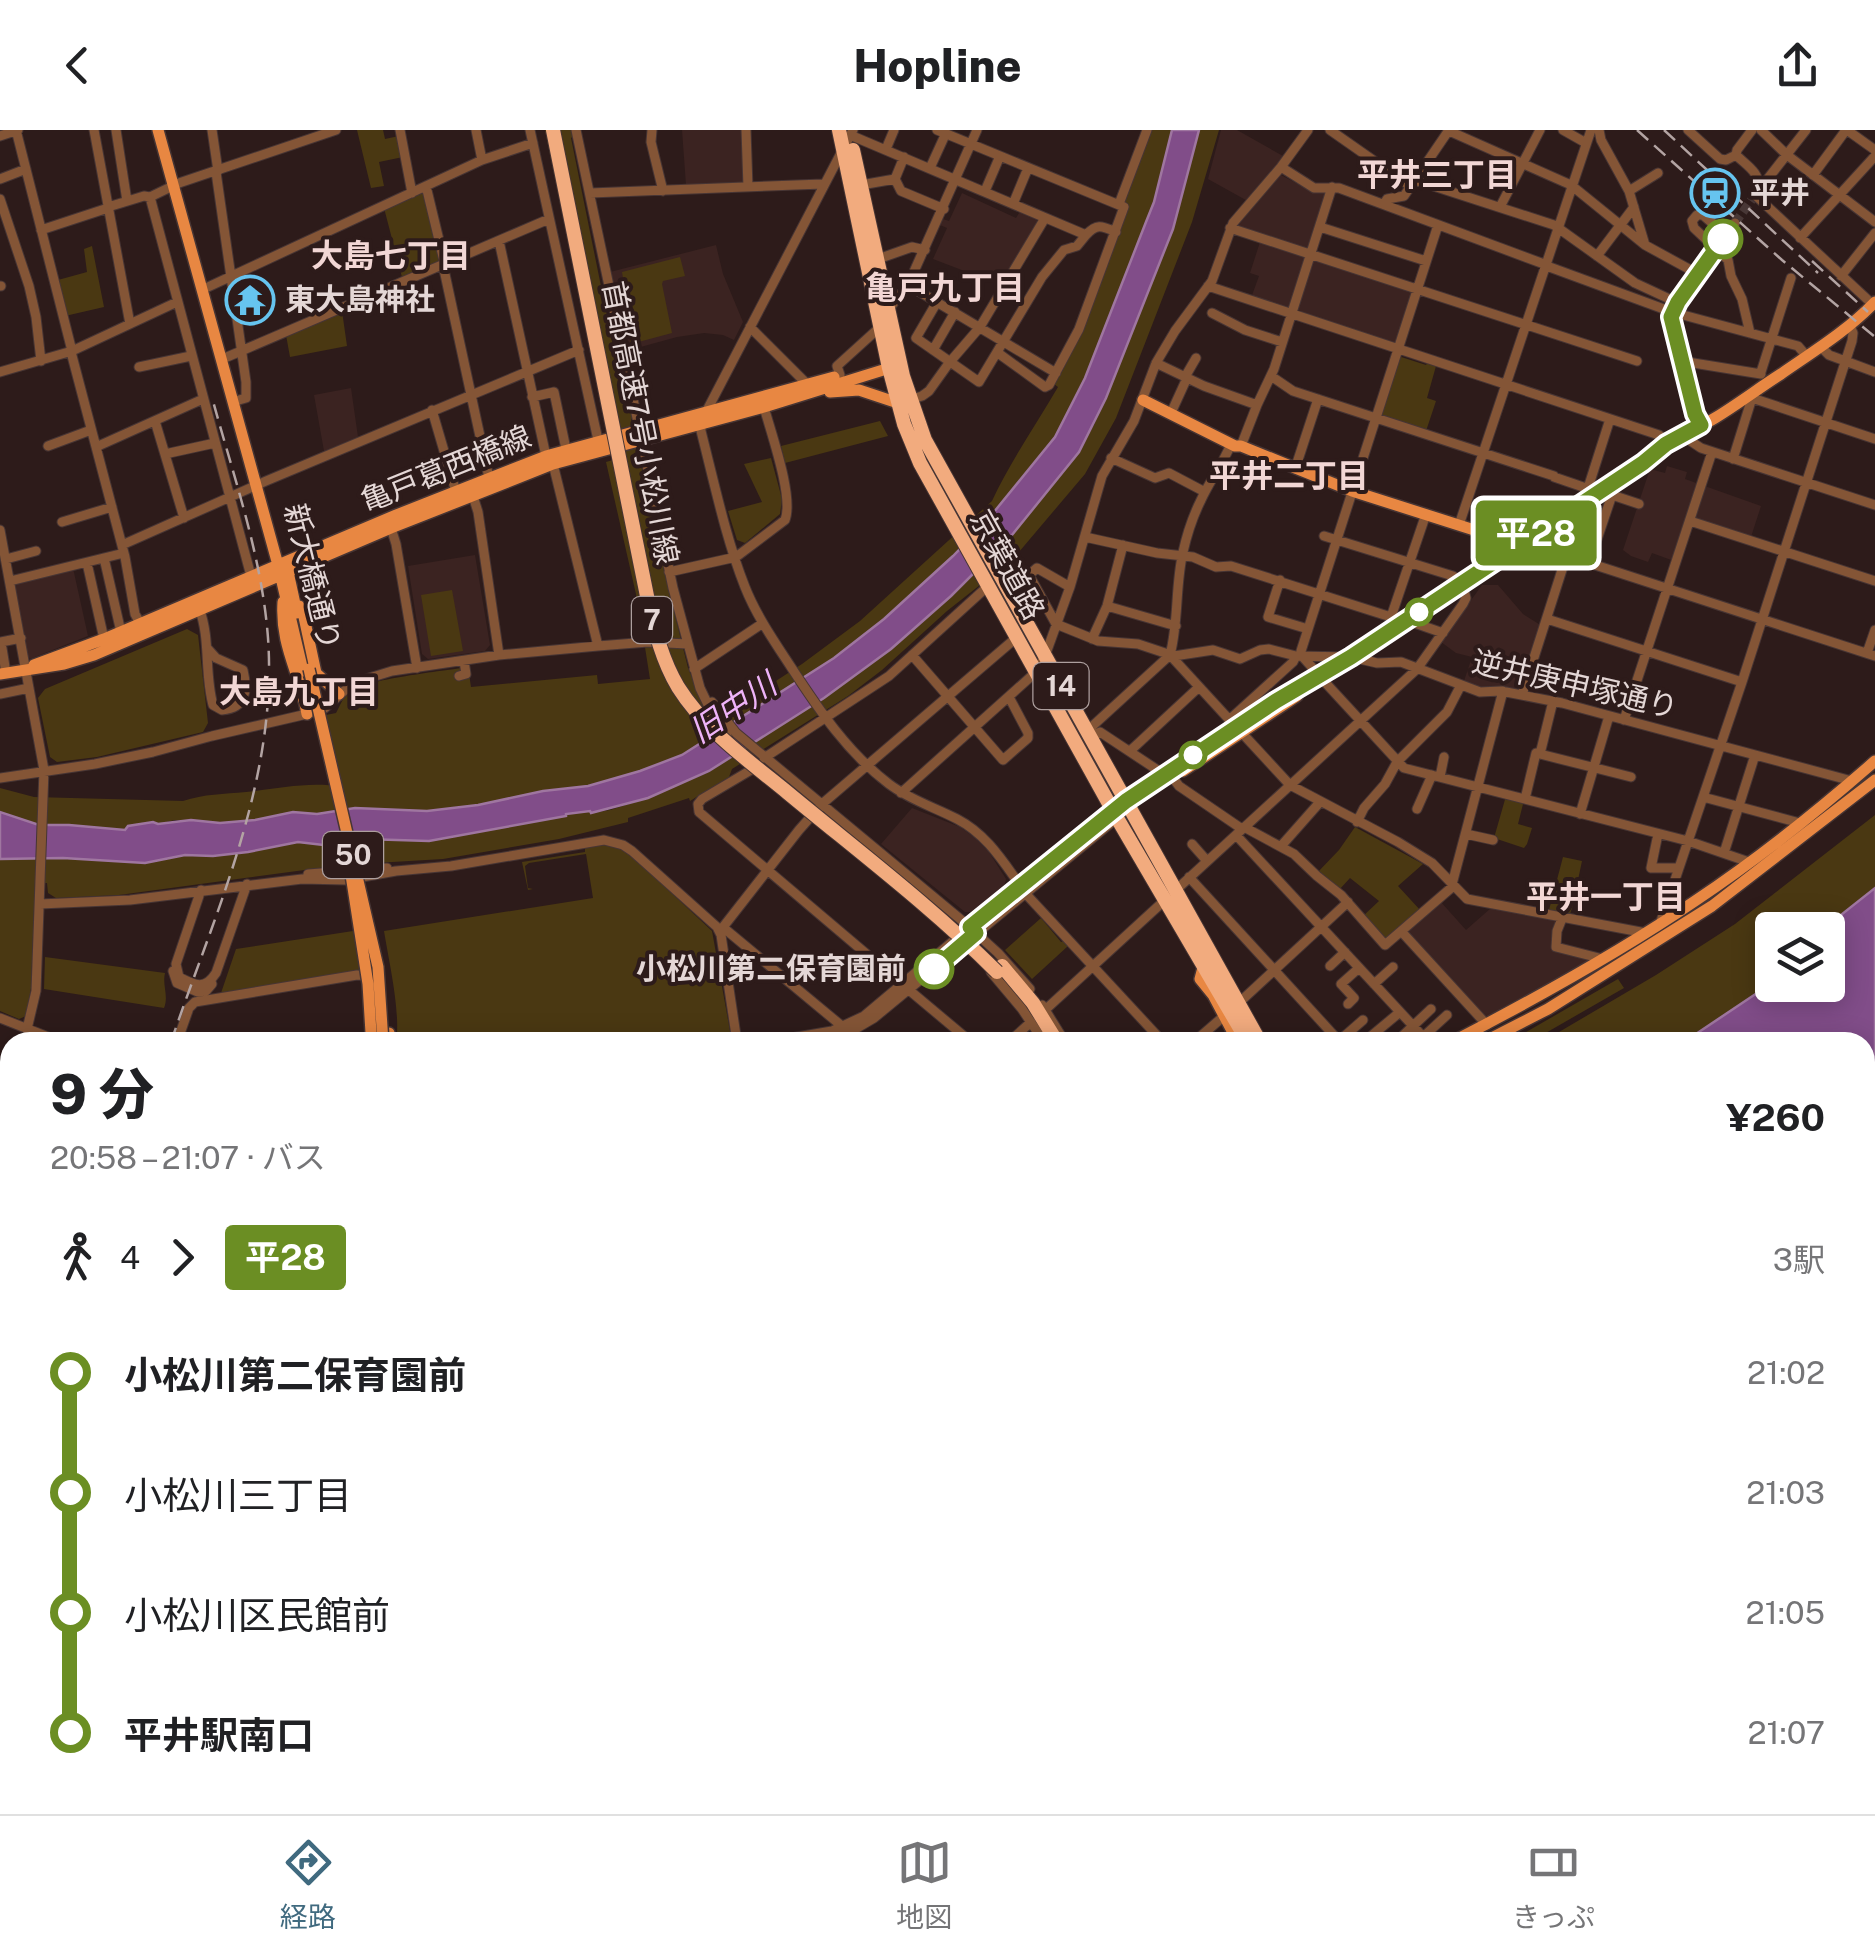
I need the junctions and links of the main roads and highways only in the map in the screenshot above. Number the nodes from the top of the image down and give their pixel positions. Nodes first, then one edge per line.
1 (162, 130) edge
2 (557, 130) edge
3 (846, 135) edge
4 (176, 185) junction
5 (1873, 301) edge
6 (894, 363) junction
7 (1143, 400) road end
8 (785, 401) junction
9 (904, 402) junction
10 (703, 419) junction
11 (1701, 425) junction
12 (641, 435) junction
13 (1685, 435) junction
14 (1649, 459) junction
15 (549, 460) junction
16 (259, 485) junction
17 (471, 490) junction
18 (1509, 552) junction
19 (283, 568) junction
20 (988, 575) junction
21 (289, 592) junction
22 (197, 605) junction
23 (118, 637) junction
24 (3, 674) edge
25 (339, 694) road end
26 (307, 714) road end
27 (1875, 761) edge
28 (1875, 780) edge
29 (1128, 804) junction
30 (1115, 815) junction
31 (1170, 895) junction
32 (1207, 957) junction
33 (380, 1032) edge
34 (1041, 1032) edge
35 (1051, 1032) edge
36 (1233, 1032) edge
37 (1243, 1032) edge
38 (1256, 1032) edge
39 (1258, 1032) edge
40 (1473, 1032) edge
41 (1503, 1032) edge

1 - 4 main road, 新大橋通り / 50
2 - 34 highway, 首都高速7号小松川線 / 7, bridge
2 - 35 highway, 首都高速7号小松川線 / 7, bridge
3 - 6 highway, 京葉道路 / 14
3 - 6 highway, 京葉道路 / 14
4 - 16 main road, 新大橋通り / 50
4 - 16 main road, 新大橋通り / 50
5 - 11 main road
5 - 11 main road
6 - 8 main road, 亀戸葛西橋線
6 - 9 highway, 京葉道路 / 14
6 - 10 main road, 亀戸葛西橋線
7 - 18 main road
8 - 9 main road
8 - 10 main road, 亀戸葛西橋線
9 - 20 highway, 京葉道路 / 14
10 - 12 main road, 亀戸葛西橋線
11 - 13 main road
12 - 15 main road, 亀戸葛西橋線
12 - 15 main road, 亀戸葛西橋線
13 - 14 main road
13 - 14 main road
14 - 18 main road
15 - 17 main road, 亀戸葛西橋線
15 - 17 main road, 亀戸葛西橋線
16 - 19 main road, 新大橋通り / 50
17 - 19 main road, 亀戸葛西橋線
17 - 19 main road, 亀戸葛西橋線
18 - 29 main road
19 - 21 main road, 新大橋通り / 50
19 - 22 main road, 亀戸葛西橋線
19 - 22 main road, 亀戸葛西橋線
20 - 29 highway, 京葉道路 / 14
20 - 30 highway, 京葉道路 / 14
21 - 25 main road
21 - 26 main road
21 - 33 main road, 新大橋通り / 50, bridge
22 - 23 main road, 亀戸葛西橋線
22 - 23 main road, 亀戸葛西橋線
23 - 24 main road, 亀戸葛西橋線
27 - 40 main road
28 - 41 main road
29 - 30 main road
29 - 31 highway, 京葉道路 / 14
30 - 31 highway, 京葉道路 / 14
31 - 32 highway, 京葉道路 / 14
32 - 36 main road
32 - 37 highway, 京葉道路 / 14
32 - 38 highway, 京葉道路 / 14
32 - 39 main road

